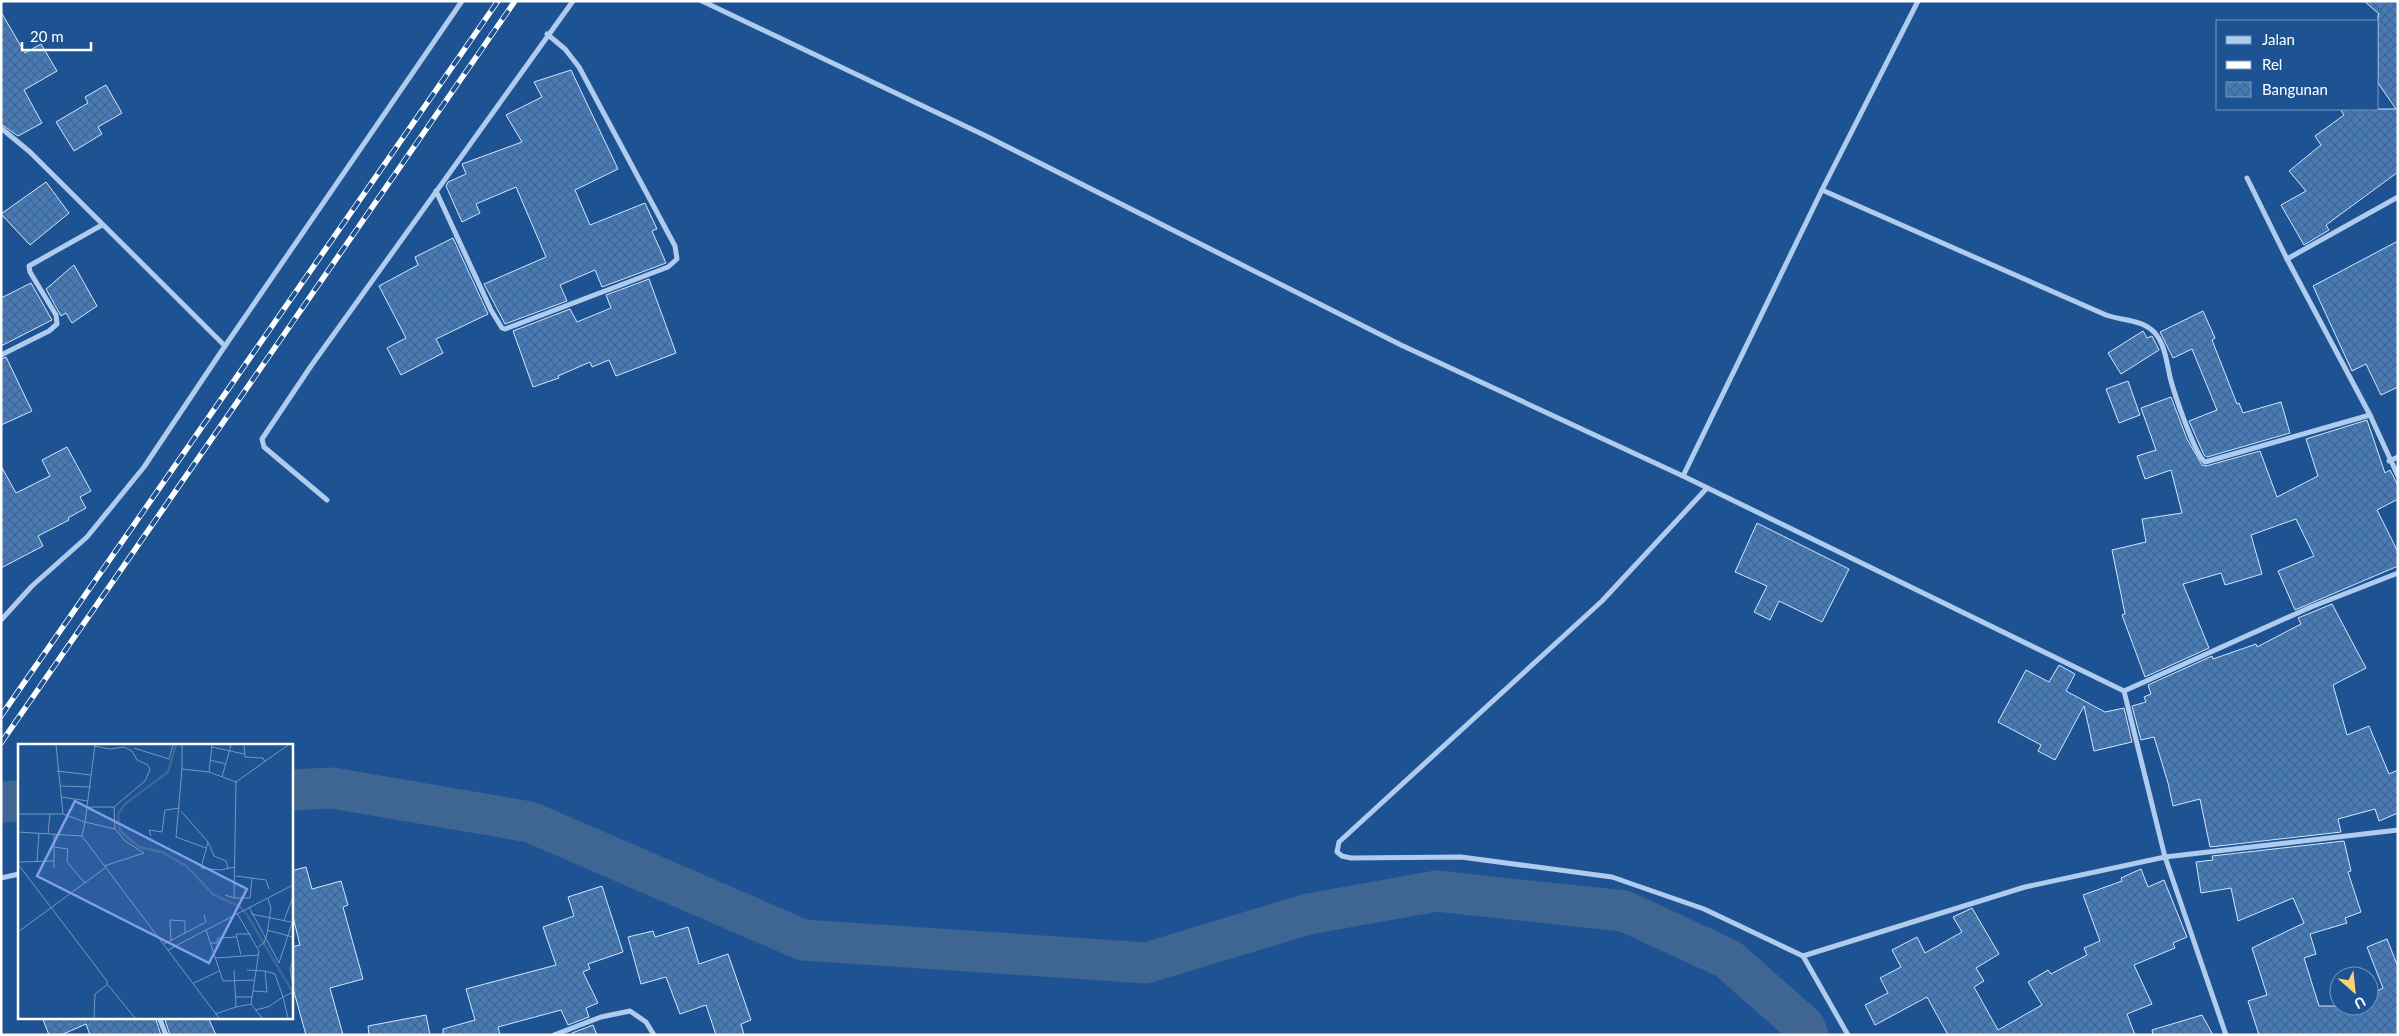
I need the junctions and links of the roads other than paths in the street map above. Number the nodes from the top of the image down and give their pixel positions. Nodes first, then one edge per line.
1 (462, 1) edge
2 (573, 1) edge
3 (702, 1) edge
4 (1918, 1) edge
5 (547, 34) junction
6 (1, 128) edge
7 (2247, 178) dead end
8 (1822, 190) junction
9 (436, 191) junction
10 (2398, 197) edge
11 (102, 225) junction
12 (2287, 260) junction
13 (225, 346) junction
14 (1, 355) edge
15 (2370, 415) junction
16 (2398, 457) edge
17 (2390, 461) junction
18 (1683, 476) junction
19 (2398, 476) edge
20 (1707, 488) junction
21 (327, 500) dead end
22 (2398, 573) edge
23 (1, 620) edge
24 (2124, 690) junction
25 (2398, 830) edge
26 (2165, 857) junction
27 (18, 874) edge
28 (1, 878) edge
29 (1803, 956) junction
30 (159, 1018) edge
31 (166, 1035) edge
32 (554, 1035) edge
33 (654, 1035) edge
34 (1848, 1035) edge
35 (2226, 1035) edge

1 - 13 street
2 - 5 street
3 - 18 street
4 - 8 street
5 - 9 street
5 - 9 street
6 - 11 street
7 - 12 street
8 - 15 street
8 - 18 street
9 - 21 street
10 - 12 street
11 - 13 street
11 - 14 street
12 - 15 street
13 - 23 street
15 - 17 street
16 - 17 street
17 - 19 street
18 - 20 street
20 - 24 street
20 - 29 street
22 - 24 street
24 - 26 street
25 - 26 street
26 - 29 street
26 - 35 street
27 - 28 street
29 - 34 street
30 - 31 street
32 - 33 street

